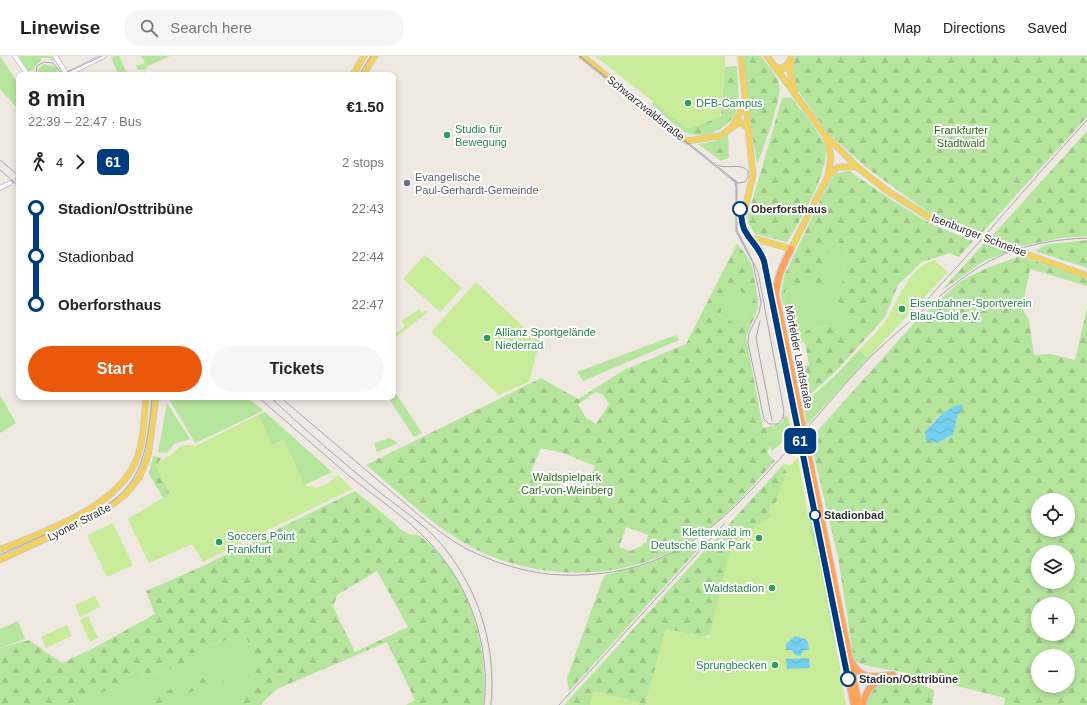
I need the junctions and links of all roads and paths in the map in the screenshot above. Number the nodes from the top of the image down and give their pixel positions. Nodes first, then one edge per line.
1 (15, 56) edge
2 (55, 56) edge
3 (104, 56) edge
4 (364, 56) edge
5 (375, 56) edge
6 (582, 56) edge
7 (741, 56) edge
8 (767, 57) edge
9 (790, 58) edge
10 (774, 66) junction
11 (26, 72) edge
12 (64, 72) edge
13 (72, 72) edge
14 (354, 72) edge
15 (365, 72) edge
16 (744, 90) junction
17 (796, 95) junction
18 (731, 128) junction
19 (747, 129) junction
20 (825, 135) junction
21 (857, 167) junction
22 (828, 176) junction
23 (10, 183) tunnel mouth
24 (0, 188) edge
25 (749, 237) junction
26 (791, 249) junction
27 (1087, 276) edge
28 (146, 400) edge
29 (156, 400) edge
30 (144, 423) junction
31 (153, 428) junction
32 (109, 495) junction
33 (114, 504) junction
34 (0, 550) edge
35 (0, 560) edge
36 (850, 659) junction
37 (854, 705) edge
38 (859, 705) edge
39 (863, 705) edge

1 - 11 street
2 - 12 street
3 - 13 street
4 - 14 main road
5 - 15 main road
6 - 18 main road, Schwarzwaldstraße
7 - 16 main road
8 - 10 main road, Isenburger Schneise
9 - 10 main road
9 - 17 main road
10 - 17 main road, Isenburger Schneise
16 - 18 main road
16 - 19 main road
17 - 20 main road, Isenburger Schneise
18 - 19 main road
19 - 25 main road
20 - 21 main road, Isenburger Schneise
20 - 22 main road
21 - 22 main road
21 - 27 main road, Isenburger Schneise
22 - 26 main road
23 - 24 street
25 - 26 main road
25 - 37 highway, Mörfelder Landstraße
26 - 36 highway, Mörfelder Landstraße
28 - 30 main road, Lyoner Straße
29 - 31 main road, Lyoner Straße
30 - 31 main road
30 - 32 main road, Lyoner Straße
31 - 33 main road, Lyoner Straße
32 - 33 main road
32 - 34 main road, Lyoner Straße
33 - 35 main road, Lyoner Straße
36 - 38 highway, Mörfelder Landstraße
36 - 39 highway

